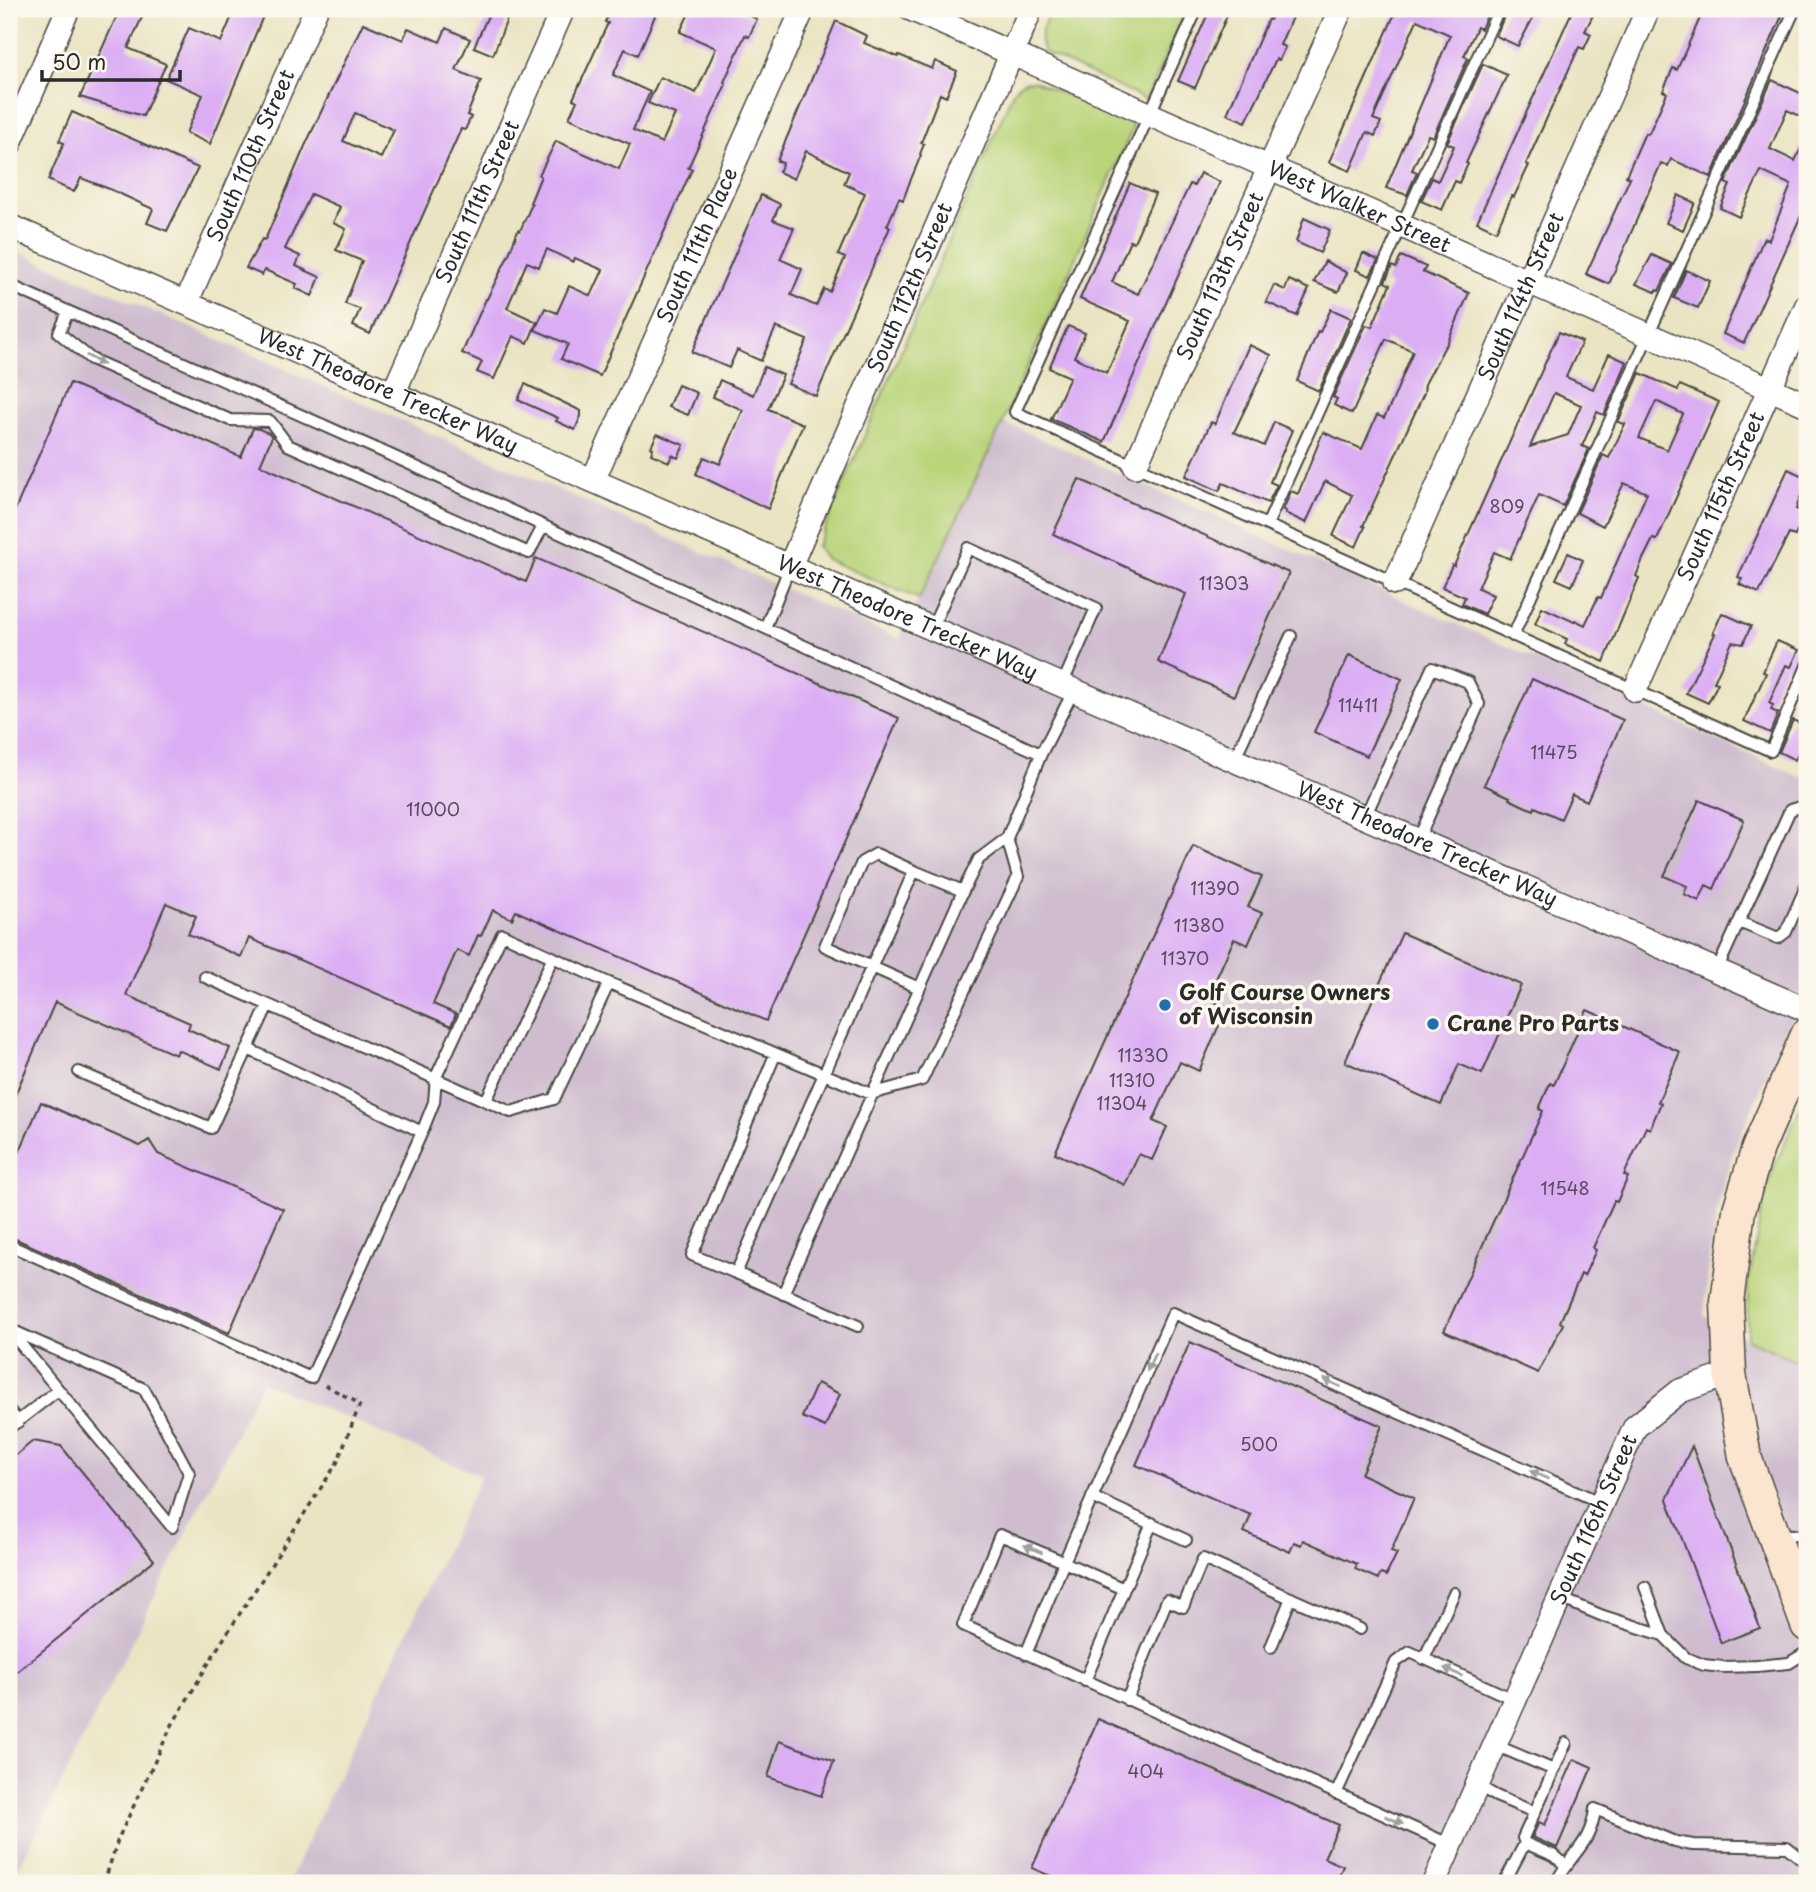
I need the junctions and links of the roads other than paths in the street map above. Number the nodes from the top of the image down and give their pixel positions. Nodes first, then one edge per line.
1 (68, 9) edge
2 (316, 9) edge
3 (564, 9) edge
4 (803, 9) edge
5 (911, 9) edge
6 (1031, 9) edge
7 (1197, 9) edge
8 (1341, 9) edge
9 (1499, 9) edge
10 (1648, 9) edge
11 (1794, 9) edge
12 (1012, 53) junction
13 (1150, 114) junction
14 (9, 145) edge
15 (1269, 167) junction
16 (9, 226) edge
17 (1402, 226) junction
18 (1527, 281) junction
19 (10, 289) edge
20 (186, 303) junction
21 (1807, 305) edge
22 (68, 312) junction
23 (1647, 335) junction
24 (1769, 389) junction
25 (393, 394) junction
26 (277, 404) junction
27 (1807, 405) edge
28 (270, 421) junction
29 (1135, 466) junction
30 (593, 481) junction
31 (1267, 525) junction
32 (543, 526) junction
33 (790, 566) junction
34 (1395, 583) junction
35 (765, 628) junction
36 (932, 628) junction
37 (1514, 635) junction
38 (1291, 636) dead end
39 (1807, 666) edge
40 (1068, 687) junction
41 (1635, 690) junction
42 (1041, 754) junction
43 (1234, 760) junction
44 (1807, 811) edge
45 (1365, 817) junction
46 (1007, 838) junction
47 (1418, 840) junction
48 (914, 871) junction
49 (1807, 884) edge
50 (963, 891) junction
51 (1739, 922) junction
52 (553, 957) junction
53 (872, 967) junction
54 (1717, 970) junction
55 (205, 977) dead end
56 (609, 983) junction
57 (919, 988) junction
58 (268, 1004) junction
59 (1807, 1010) edge
60 (1807, 1035) edge
61 (248, 1049) junction
62 (775, 1055) junction
63 (79, 1072) dead end
64 (824, 1074) junction
65 (436, 1077) junction
66 (870, 1094) junction
67 (486, 1101) junction
68 (422, 1132) junction
69 (9, 1245) edge
70 (736, 1273) junction
71 (783, 1294) junction
72 (858, 1326) dead end
73 (9, 1330) edge
74 (1730, 1374) junction
75 (58, 1390) junction
76 (9, 1410) edge
77 (13, 1425) edge
78 (1092, 1497) junction
79 (1602, 1503) junction
80 (1152, 1523) junction
81 (1773, 1534) junction
82 (1807, 1536) edge
83 (1186, 1540) dead end
84 (1065, 1562) junction
85 (1644, 1587) dead end
86 (1124, 1589) junction
87 (1454, 1593) dead end
88 (1291, 1598) junction
89 (1560, 1598) junction
90 (1805, 1614) edge
91 (1360, 1629) dead end
92 (1663, 1635) junction
93 (1271, 1647) dead end
94 (1807, 1652) edge
95 (1026, 1654) junction
96 (1424, 1659) junction
97 (1085, 1681) junction
98 (1127, 1700) junction
99 (1515, 1700) junction
100 (1566, 1743) dead end
101 (1495, 1745) junction
102 (1554, 1770) junction
103 (1478, 1785) junction
104 (1336, 1794) junction
105 (1535, 1812) junction
106 (1525, 1843) junction
107 (1451, 1845) junction
108 (1807, 1863) edge
109 (1565, 1865) junction
110 (1434, 1883) edge
111 (1504, 1883) edge
112 (1556, 1883) edge

1 - 14 street
2 - 20 street, South 110th Street
3 - 25 street, South 111th Street
4 - 30 street, South 111th Place
5 - 12 street, West Walker Street
6 - 12 street, South 112th Street
7 - 13 lane
8 - 15 street, South 113th Street
9 - 17 lane
10 - 18 street, South 114th Street
11 - 23 lane
12 - 13 street, West Walker Street
12 - 33 street, South 112th Street
13 - 15 street, West Walker Street
13 - 29 lane
15 - 17 street, West Walker Street
15 - 29 street, South 113th Street
16 - 20 street, West Theodore Trecker Way
17 - 18 street, West Walker Street
17 - 31 lane
18 - 23 street, West Walker Street
18 - 34 street, South 114th Street
19 - 22 lane
20 - 25 street, West Theodore Trecker Way
21 - 24 street, South 115th Street
22 - 26 lane
22 -> 28 lane
23 - 24 street, West Walker Street
23 - 37 lane
24 - 27 street, West Walker Street
24 - 41 street, South 115th Street
25 - 30 street, West Theodore Trecker Way
26 - 28 lane
26 - 32 lane
28 - 32 lane
29 - 31 lane
30 - 33 street, West Theodore Trecker Way
31 - 34 lane
32 - 35 lane
33 - 35 lane
33 - 36 street, West Theodore Trecker Way
34 - 37 lane
35 - 42 lane
36 - 40 street, West Theodore Trecker Way
36 - 40 lane
37 - 41 lane
38 - 43 lane
39 - 41 lane
40 - 42 lane
40 - 43 street, West Theodore Trecker Way
42 - 46 lane
43 - 45 street, West Theodore Trecker Way
44 - 51 lane
45 - 47 street, West Theodore Trecker Way
45 - 47 lane
46 - 50 lane
46 - 66 lane
47 - 54 street, West Theodore Trecker Way
48 - 50 lane
48 - 53 lane
48 - 53 lane
49 - 51 lane
50 - 57 lane
51 - 54 lane
52 - 56 lane
52 - 65 lane
52 - 67 lane
53 - 57 lane
53 - 64 lane
54 - 59 street, West Theodore Trecker Way
55 - 58 lane
56 - 62 lane
56 - 67 lane
57 - 66 lane
58 - 61 lane
58 - 65 lane
60 - 74 street
61 - 63 lane
61 - 68 lane
62 - 64 lane
62 - 70 lane
64 - 66 lane
64 - 70 lane
65 - 67 lane
65 - 68 lane
66 - 71 lane
68 - 69 lane
70 - 71 lane
71 - 72 lane
73 - 75 lane
73 - 75 lane
74 - 79 street, South 116th Street
74 - 81 street
75 - 77 lane
76 - 77 lane
79 -> 78 lane
78 - 80 lane
78 - 84 lane
79 - 89 street, South 116th Street
80 - 83 lane
80 - 86 lane
81 - 82 lane
81 - 90 street
84 - 86 lane
84 - 95 lane
84 -> 95 lane
85 - 92 lane
86 - 97 lane
87 - 96 lane
88 - 91 lane
88 - 93 lane
88 - 98 lane
89 - 92 lane
89 - 99 street, South 116th Street
92 - 94 lane
95 - 97 lane
99 -> 96 lane
96 - 104 lane
97 - 98 lane
98 - 104 lane
99 - 101 street, South 116th Street
100 - 102 lane
101 - 102 lane
101 - 103 street, South 116th Street
102 - 105 lane
103 - 105 lane
103 - 107 street, South 116th Street
104 -> 107 lane
105 - 106 lane
106 - 109 lane
106 - 111 lane
107 - 110 street, South 116th Street
108 - 109 lane
109 - 112 lane

